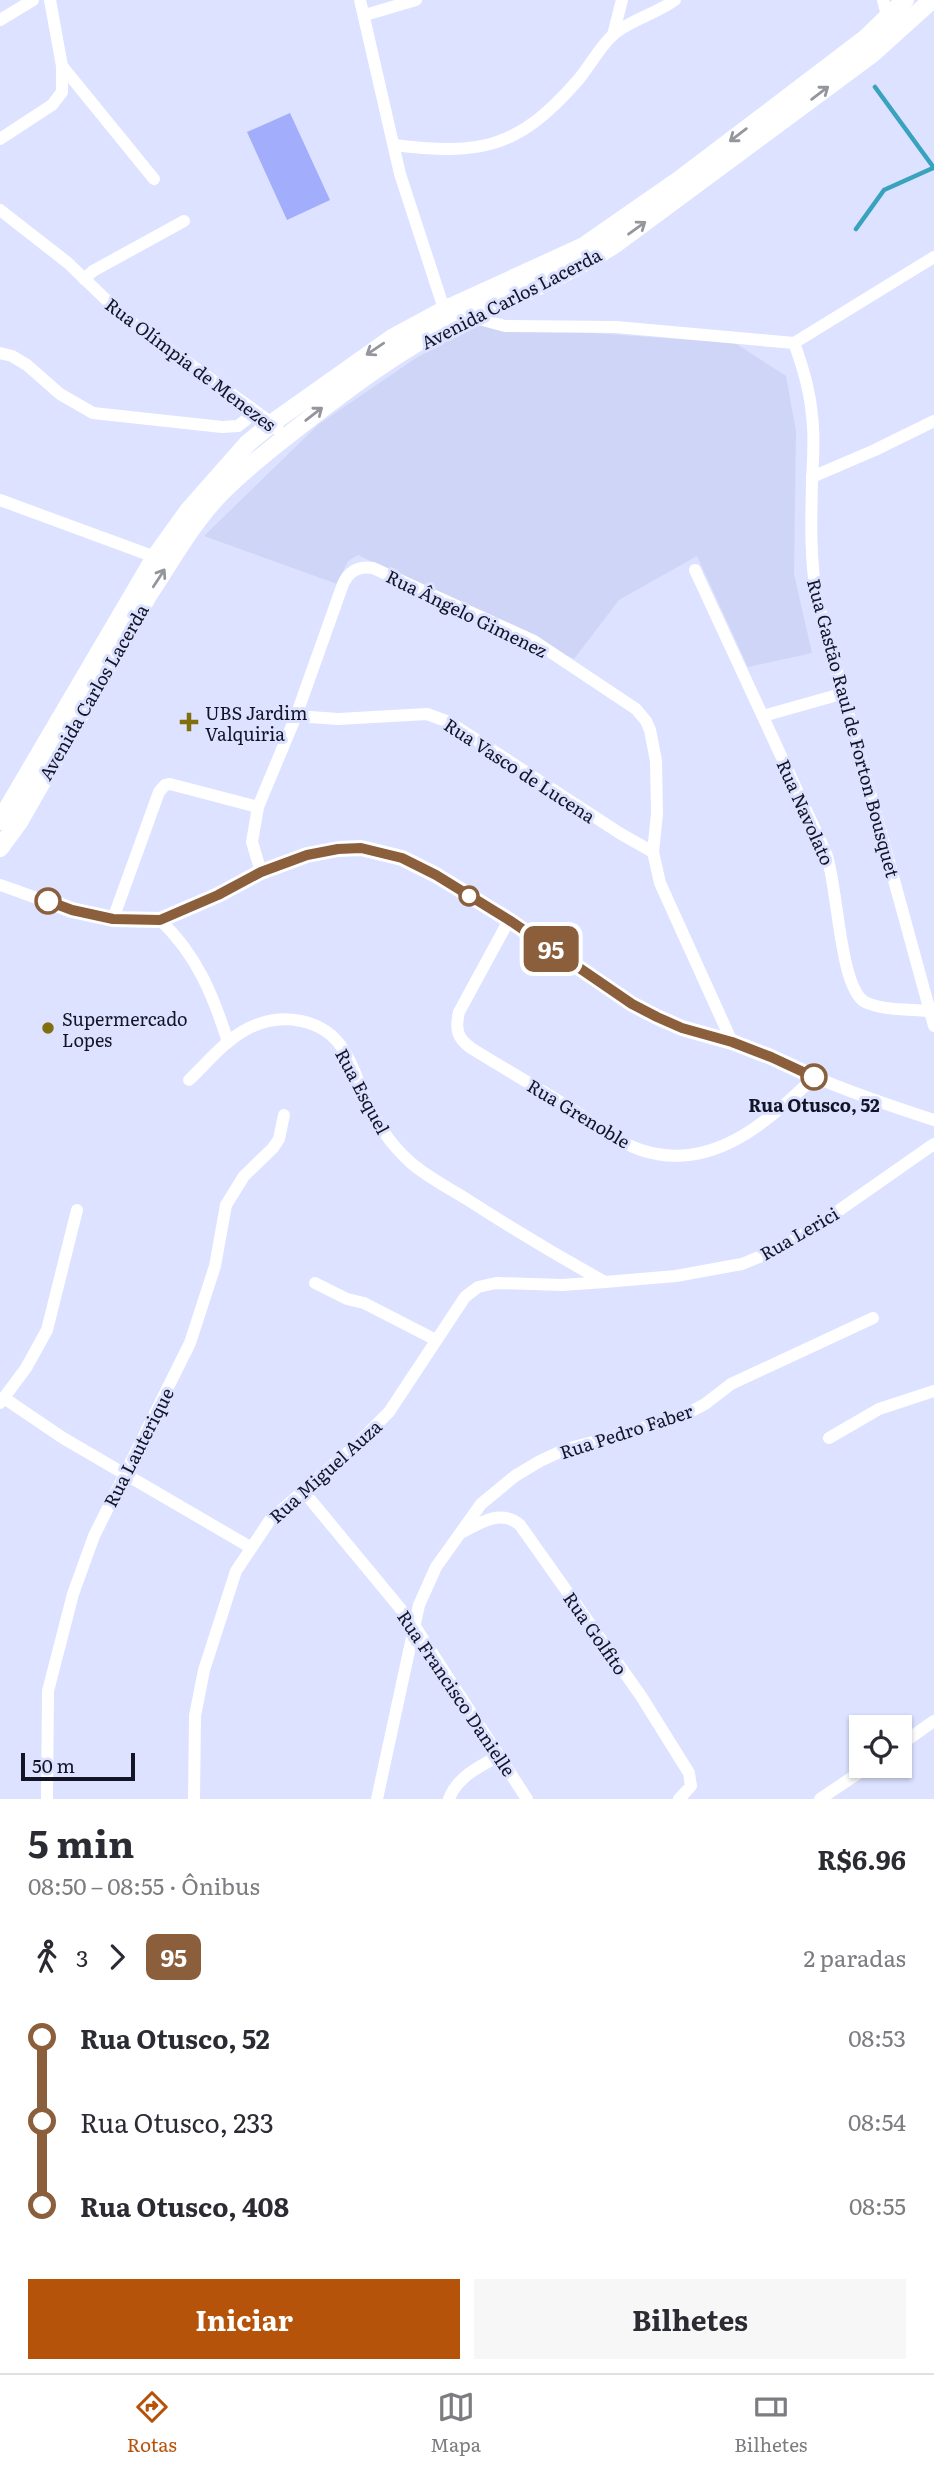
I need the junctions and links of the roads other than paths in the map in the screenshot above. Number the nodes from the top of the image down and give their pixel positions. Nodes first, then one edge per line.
1 (33, 0) edge
2 (50, 0) edge
3 (360, 0) edge
4 (416, 0) edge
5 (622, 0) edge
6 (675, 0) edge
7 (883, 0) edge
8 (905, 0) edge
9 (932, 0) edge
10 (365, 15) junction
11 (0, 20) edge
12 (891, 26) junction
13 (613, 34) junction
14 (62, 66) junction
15 (0, 139) edge
16 (394, 145) junction
17 (154, 179) dead end
18 (0, 210) edge
19 (184, 221) dead end
20 (934, 257) edge
21 (84, 279) junction
22 (455, 314) junction
23 (794, 343) junction
24 (0, 353) edge
25 (256, 412) junction
26 (934, 421) edge
27 (272, 423) junction
28 (285, 438) junction
29 (812, 477) junction
30 (0, 500) edge
31 (155, 557) junction
32 (695, 570) dead end
33 (841, 694) junction
34 (296, 716) junction
35 (763, 716) junction
36 (258, 807) junction
37 (0, 821) edge
38 (0, 848) edge
39 (653, 852) junction
40 (261, 872) junction
41 (0, 885) edge
42 (113, 919) junction
43 (160, 920) junction
44 (509, 920) junction
45 (929, 1011) junction
46 (934, 1026) edge
47 (229, 1042) junction
48 (732, 1042) junction
49 (814, 1077) junction
50 (189, 1080) dead end
51 (284, 1115) dead end
52 (934, 1120) edge
53 (934, 1144) edge
54 (77, 1210) dead end
55 (605, 1282) junction
56 (315, 1283) dead end
57 (873, 1318) dead end
58 (436, 1340) junction
59 (934, 1391) edge
60 (2, 1401) edge
61 (829, 1438) dead end
62 (124, 1474) junction
63 (304, 1492) junction
64 (458, 1534) junction
65 (250, 1547) junction
66 (414, 1625) junction
67 (934, 1721) edge
68 (912, 1737) edge
69 (499, 1756) junction
70 (851, 1778) edge
71 (47, 1799) edge
72 (194, 1799) edge
73 (377, 1799) edge
74 (449, 1799) edge
75 (527, 1799) edge
76 (679, 1799) edge
77 (820, 1799) edge

1 - 11 street
2 - 14 street
3 - 10 street
4 - 10 street
5 - 13 street
6 - 13 street
7 - 12 street
8 - 12 main road, Avenida Carlos Lacerda
9 - 12 main road, Avenida Carlos Lacerda
10 - 16 street
12 - 22 main road, Avenida Carlos Lacerda
13 - 16 street
14 - 15 street
14 - 17 street
16 - 22 street
18 - 21 street, Rua Olímpia de Menezes
19 - 21 street
20 - 23 street
21 - 25 street, Rua Olímpia de Menezes
22 - 23 street
22 -> 27 main road, Avenida Carlos Lacerda
28 -> 22 main road, Avenida Carlos Lacerda
23 - 29 street, Rua Gastão Raul de Forton Bousquet
24 - 25 street
25 - 27 street, Rua Olímpia de Menezes
26 - 29 street
27 - 28 street, Rua Olímpia de Menezes
27 - 31 main road, Avenida Carlos Lacerda
38 -> 28 main road, Avenida Carlos Lacerda
29 - 33 street, Rua Gastão Raul de Forton Bousquet
30 - 31 street
31 - 37 main road, Avenida Carlos Lacerda
32 - 35 street, Rua Navolato
33 - 35 street
33 - 45 street, Rua Gastão Raul de Forton Bousquet
34 - 36 street
34 - 39 street, Rua Vasco de Lucena
34 - 39 street, Rua Ângelo Gimenez
35 - 45 street, Rua Navolato
36 - 40 street
36 - 42 street
39 - 48 street, Rua Ângelo Gimenez
40 - 43 street
40 - 44 street
41 - 42 street
42 - 43 street
43 - 47 street
44 - 48 street
44 - 49 street, Rua Grenoble
45 - 46 street, Rua Gastão Raul de Forton Bousquet
47 - 50 street, Rua Esquel
47 - 55 street, Rua Esquel
48 - 49 street
49 - 52 street
51 - 62 street, Rua Lauterique
53 - 55 street, Rua Lerici
54 - 60 street
55 - 58 street, Rua Miguel Auza
56 - 58 street
57 - 64 street, Rua Pedro Faber
58 - 63 street, Rua Miguel Auza
59 - 61 street
60 - 62 street
62 - 65 street
62 - 71 street, Rua Lauterique
63 - 65 street, Rua Miguel Auza
63 - 66 street, Rua Francisco Danielle
64 - 66 street, Rua Pedro Faber
64 - 76 street, Rua Golfito
65 - 72 street, Rua Miguel Auza
66 - 69 street, Rua Francisco Danielle
66 - 73 street, Rua Pedro Faber
67 - 68 street
69 - 74 street
69 - 75 street, Rua Francisco Danielle
70 - 77 street

